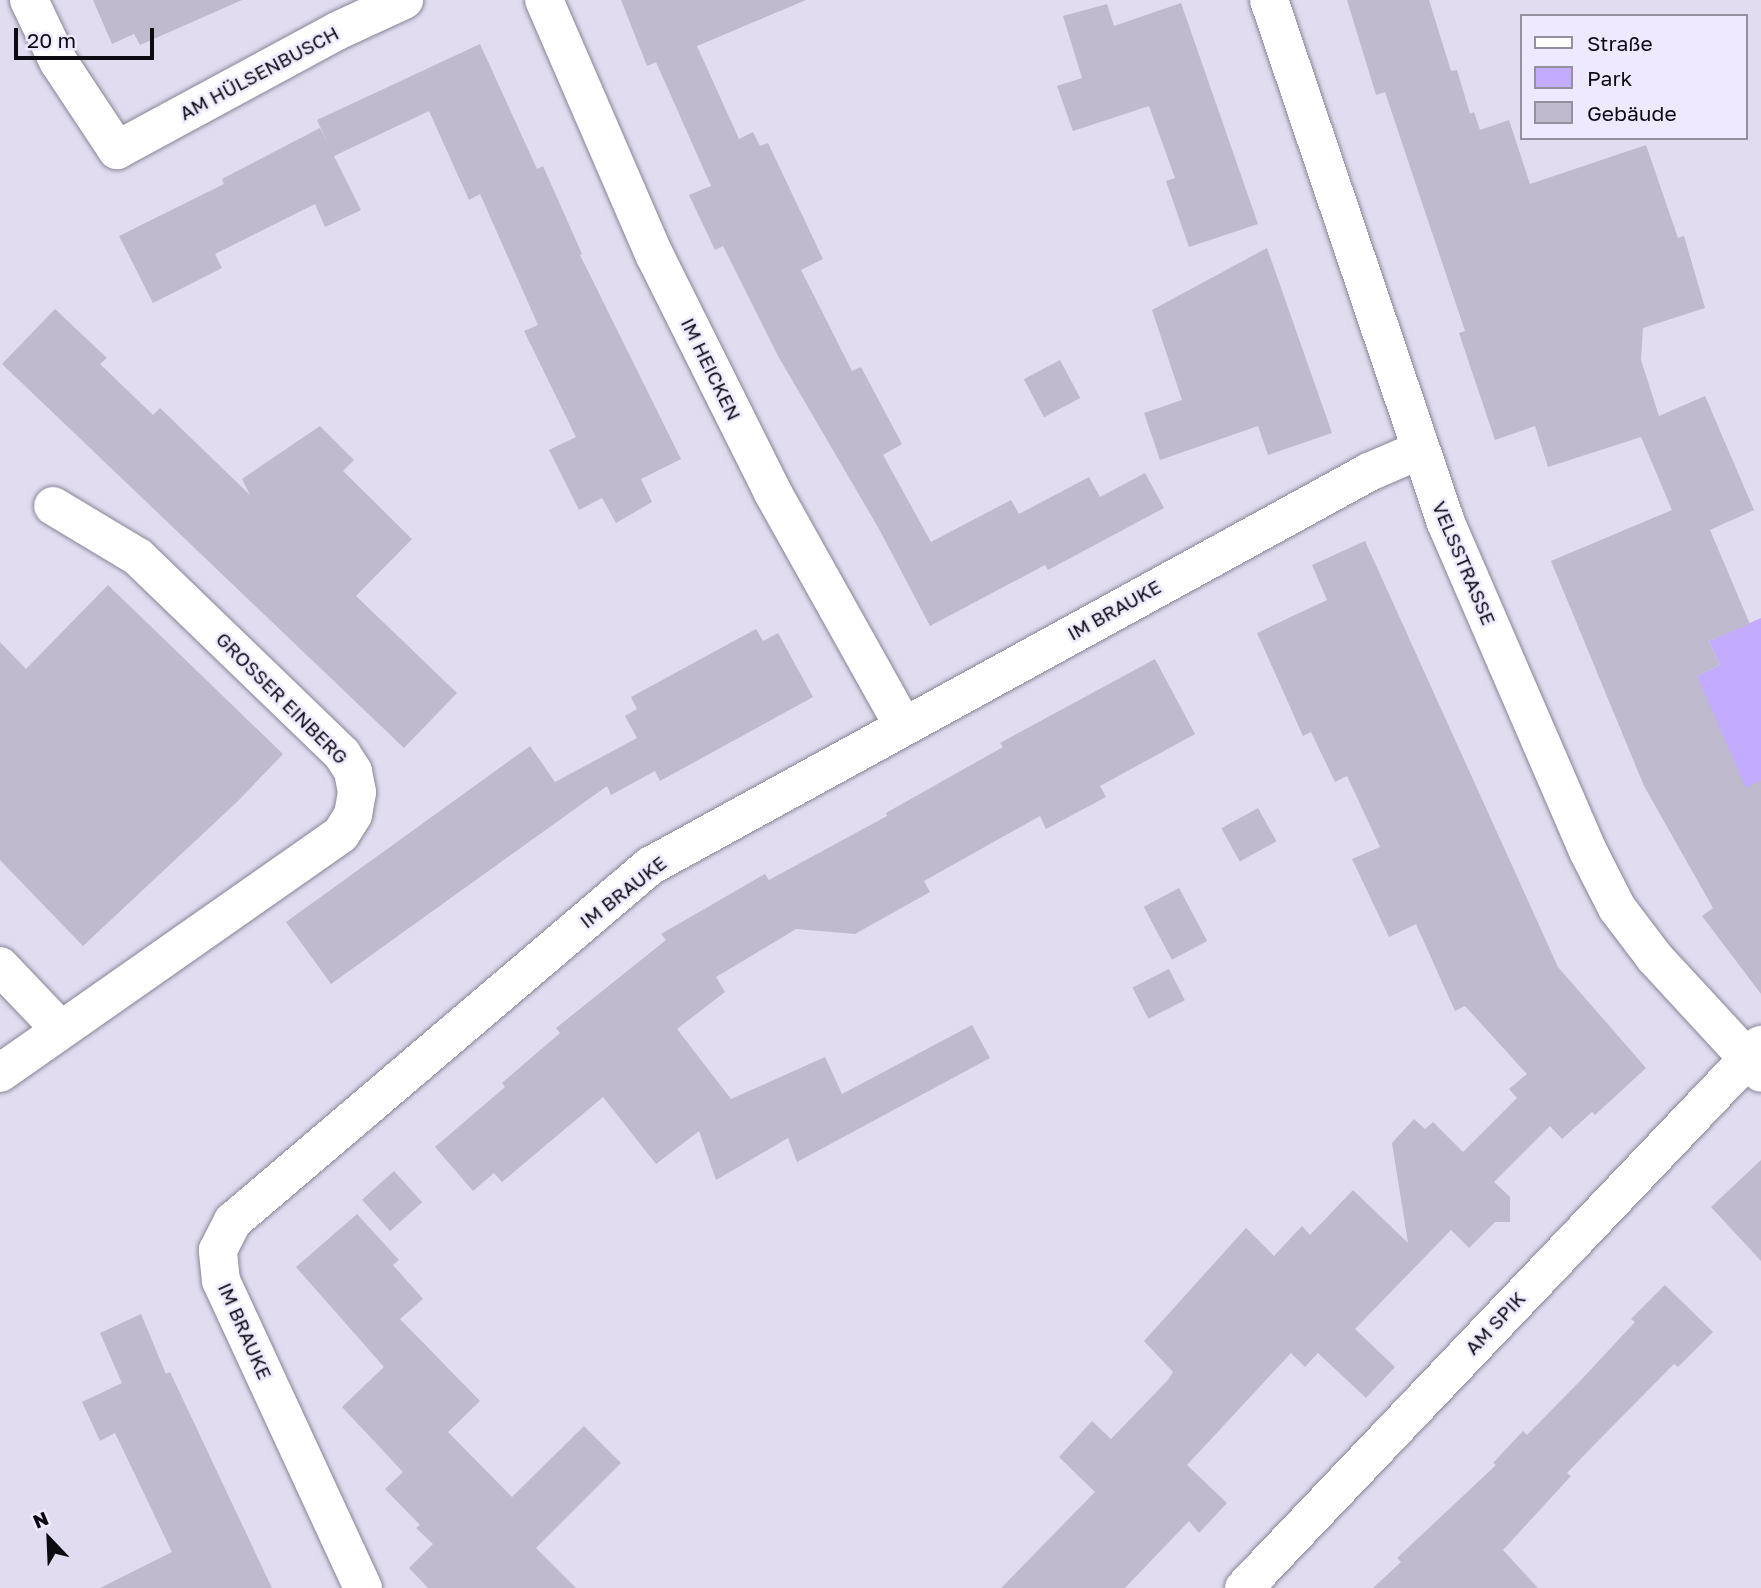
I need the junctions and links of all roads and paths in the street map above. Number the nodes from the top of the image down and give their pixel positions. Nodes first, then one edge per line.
1 (29, 0) edge
2 (404, 0) edge
3 (544, 0) edge
4 (1269, 0) edge
5 (1420, 450) junction
6 (52, 506) dead end
7 (904, 724) junction
8 (0, 966) edge
9 (60, 1029) junction
10 (1756, 1058) edge
11 (0, 1073) edge
12 (363, 1588) edge
13 (1244, 1588) edge

1 - 2 street, AM HÜLSENBUSCH
3 - 7 street, IM HEICKEN
4 - 5 street, VELSSTRASSE
5 - 7 street, IM BRAUKE
5 - 10 street, VELSSTRASSE
6 - 9 street, GROSSER EINBERG
7 - 12 street, IM BRAUKE
8 - 9 street
9 - 11 street, GROSSER EINBERG
10 - 13 street, AM SPIK

